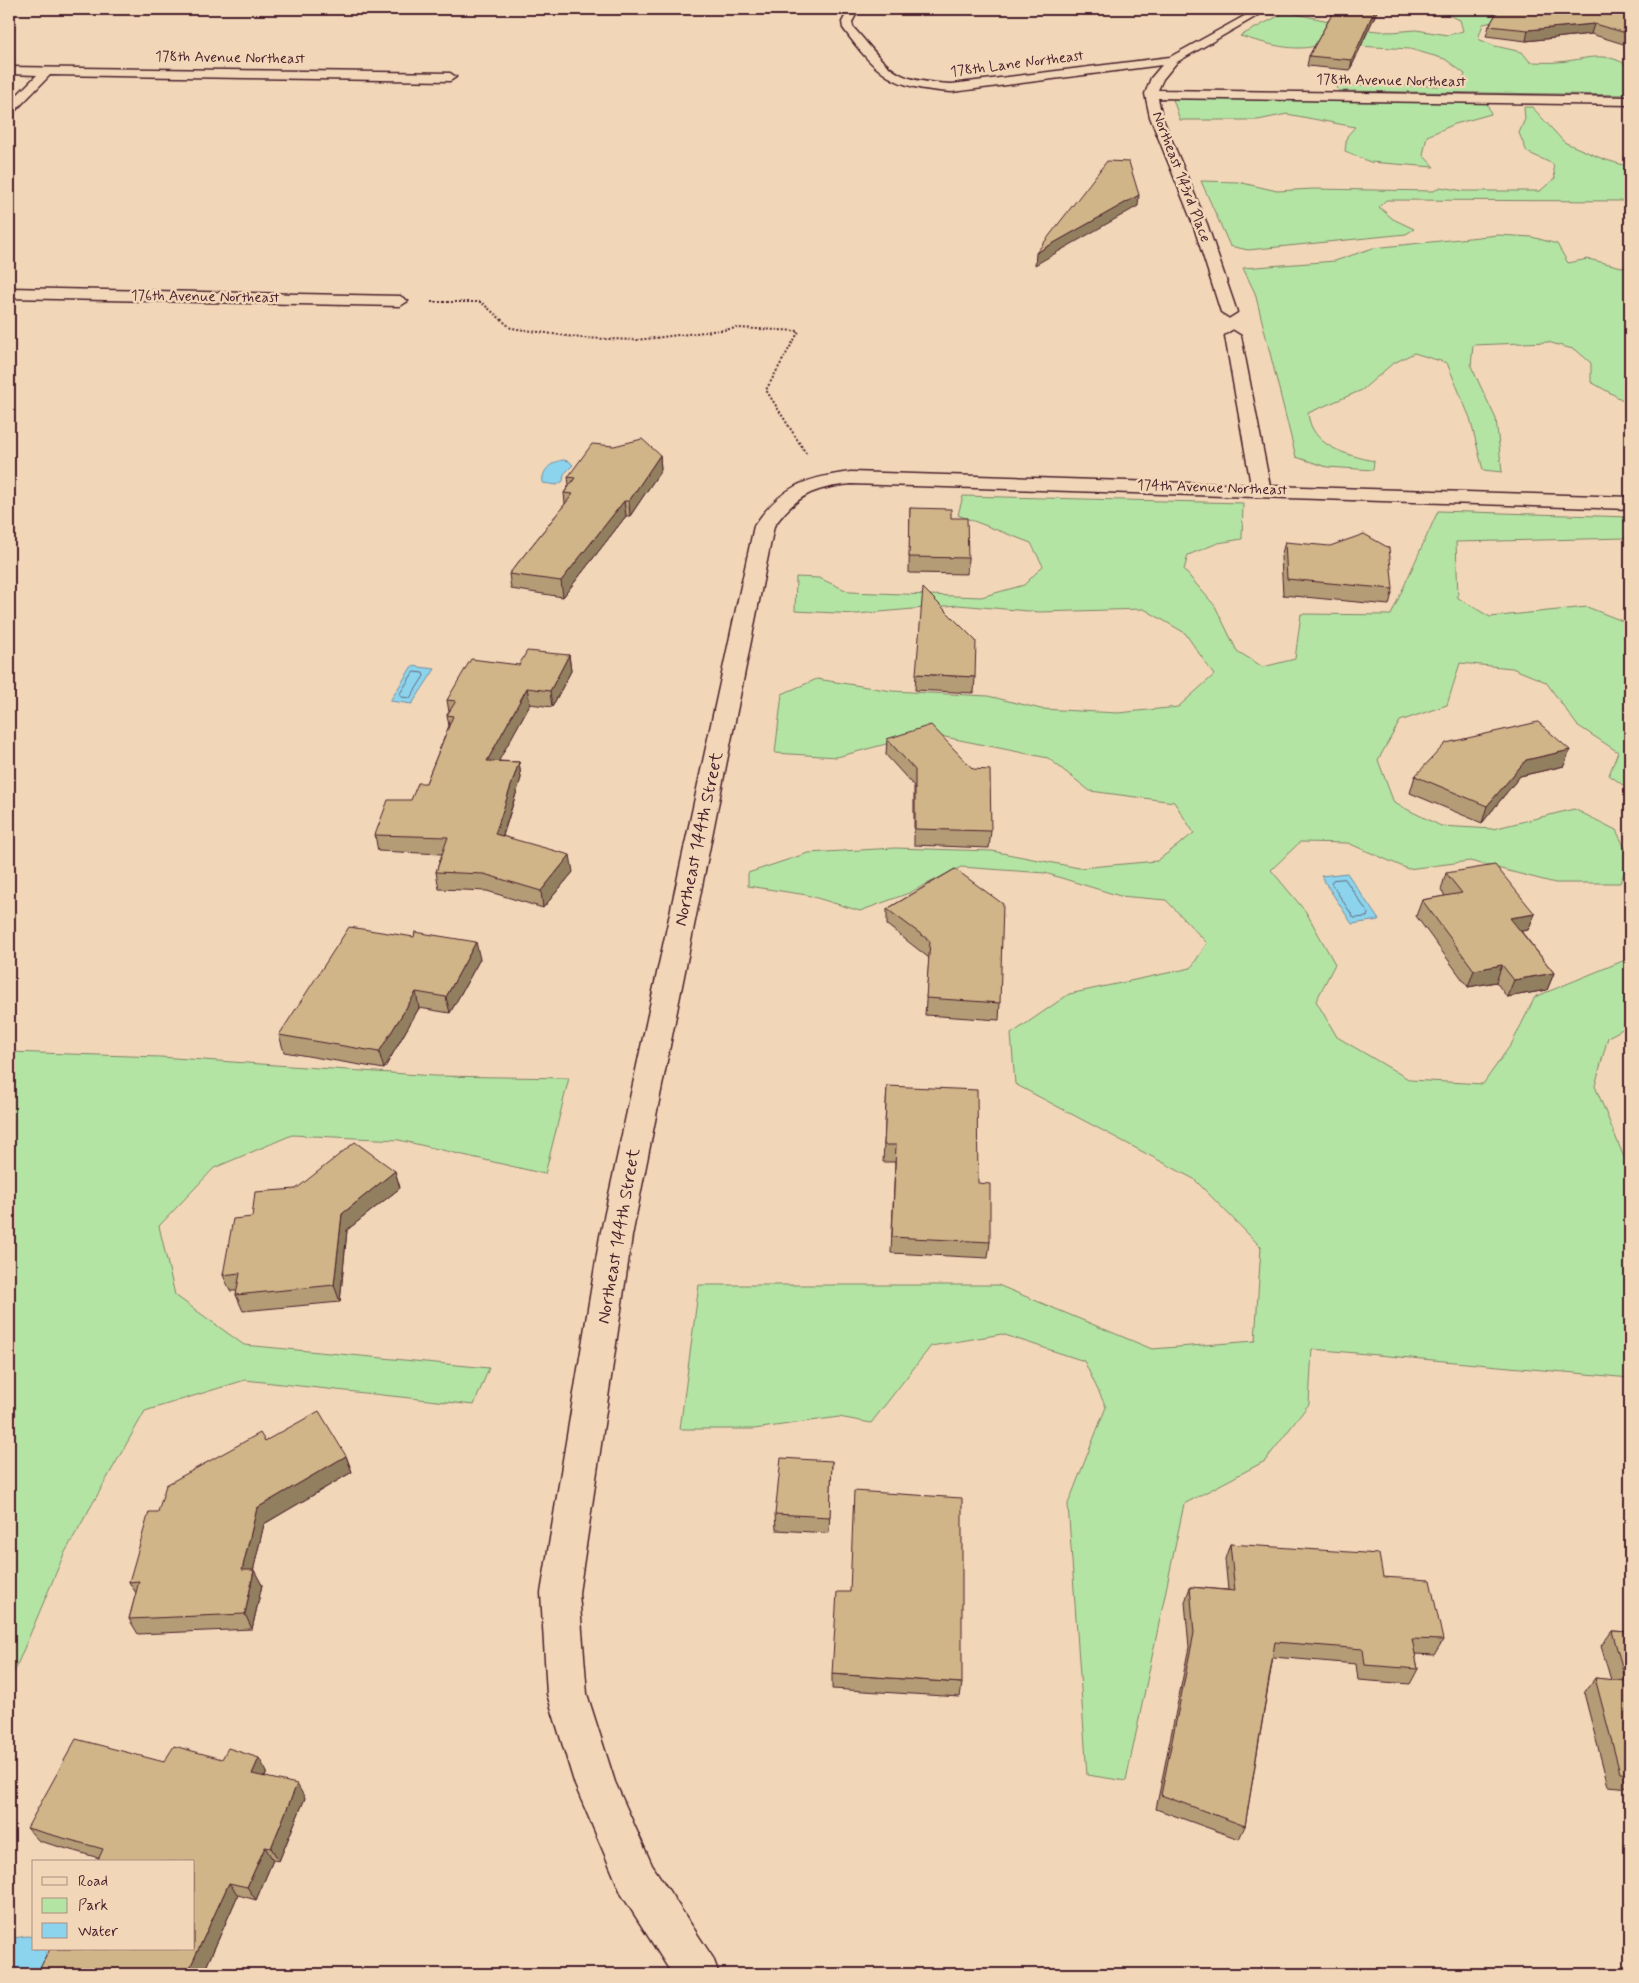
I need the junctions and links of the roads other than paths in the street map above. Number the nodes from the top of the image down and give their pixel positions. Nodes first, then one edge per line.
1 (854, 9) edge
2 (1264, 9) edge
3 (1173, 60) junction
4 (9, 71) edge
5 (46, 72) junction
6 (450, 77) dead end
7 (1151, 94) junction
8 (1630, 101) edge
9 (9, 110) edge
10 (9, 293) edge
11 (400, 302) road end
12 (1229, 312) dead end
13 (1233, 336) dead end
14 (810, 485) joint
15 (1261, 490) junction
16 (1630, 502) edge
17 (697, 1974) edge

1 - 3 street, 178th Lane Northeast
2 - 3 street, Northeast 143rd Place
3 - 7 street, Northeast 143rd Place
4 - 5 street, 178th Avenue Northeast
5 - 6 street, 178th Avenue Northeast
5 - 9 street
7 - 8 street, 178th Avenue Northeast
7 - 12 street, Northeast 143rd Place
10 - 11 street, 176th Avenue Northeast
13 - 15 street
14 - 15 street, 174th Avenue Northeast
14 - 17 street, Northeast 144th Street
15 - 16 street, 174th Avenue Northeast

